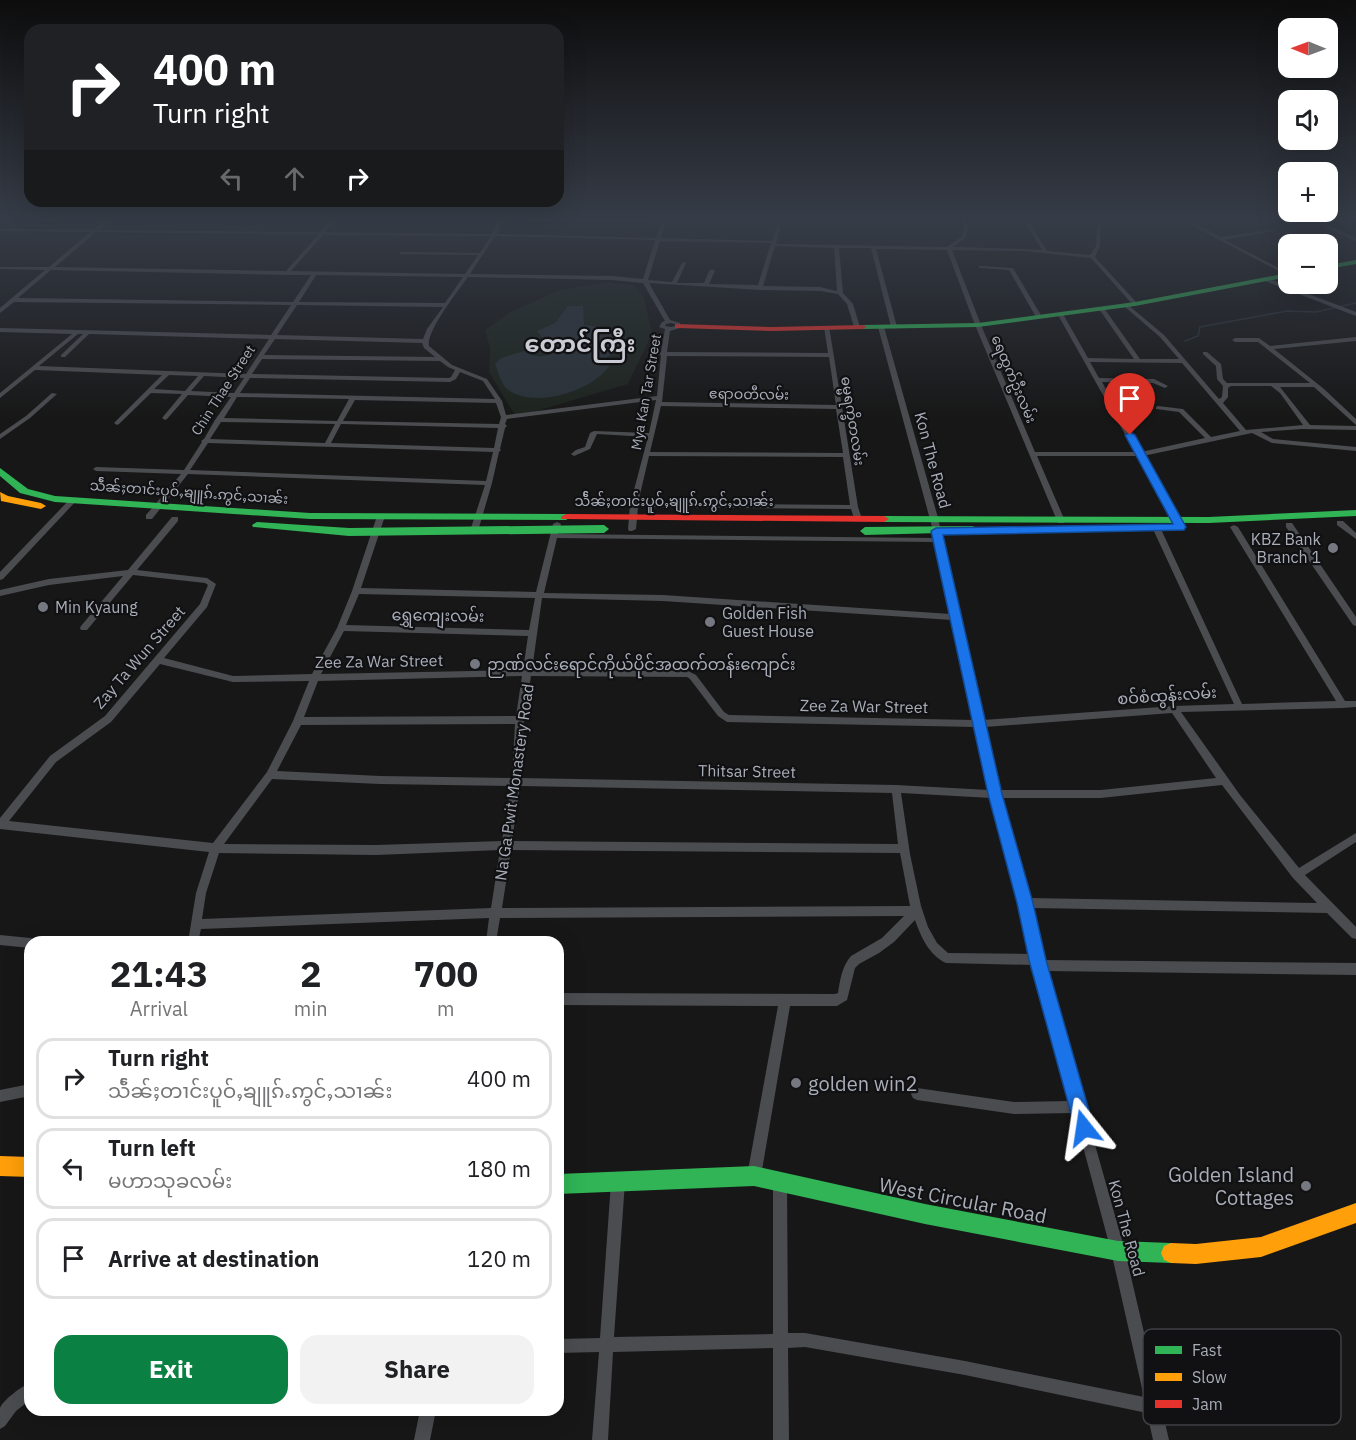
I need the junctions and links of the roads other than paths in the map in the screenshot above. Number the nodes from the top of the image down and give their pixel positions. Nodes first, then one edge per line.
1 (28, 286) edge
2 (306, 286) edge
3 (459, 286) edge
4 (648, 286) edge
5 (728, 286) edge
6 (839, 286) edge
7 (880, 286) edge
8 (963, 286) edge
9 (1021, 286) edge
10 (1116, 286) edge
11 (1234, 286) edge
12 (760, 288) joint
13 (840, 293) junction
14 (1305, 294) edge
15 (12, 300) junction
16 (296, 303) junction
17 (446, 305) junction
18 (1131, 305) junction
19 (1102, 309) junction
20 (0, 310) edge
21 (1356, 314) edge
22 (1061, 315) junction
23 (1039, 318) junction
24 (672, 325) junction
25 (978, 325) junction
26 (827, 327) junction
27 (857, 327) junction
28 (888, 327) junction
29 (0, 330) edge
30 (77, 332) junction
31 (88, 332) junction
32 (274, 336) junction
33 (1356, 339) edge
34 (1235, 340) dead end
35 (425, 341) junction
36 (1269, 348) junction
37 (1205, 353) dead end
38 (662, 354) junction
39 (831, 355) junction
40 (63, 356) dead end
41 (260, 357) junction
42 (440, 359) junction
43 (1087, 360) junction
44 (1138, 360) junction
45 (1184, 361) junction
46 (35, 368) junction
47 (458, 369) junction
48 (167, 373) junction
49 (203, 374) junction
50 (247, 376) junction
51 (1099, 380) junction
52 (1275, 385) junction
53 (1314, 385) junction
54 (1165, 386) dead end
55 (1226, 386) junction
56 (149, 390) junction
57 (187, 393) junction
58 (54, 394) dead end
59 (234, 395) junction
60 (0, 396) edge
61 (352, 399) junction
62 (499, 401) junction
63 (659, 401) junction
64 (1219, 403) junction
65 (838, 407) junction
66 (1158, 408) dead end
67 (504, 417) junction
68 (165, 418) dead end
69 (218, 420) junction
70 (341, 421) junction
71 (117, 423) dead end
72 (1356, 423) edge
73 (504, 426) junction
74 (1308, 427) junction
75 (1356, 428) edge
76 (1253, 431) junction
77 (1244, 432) junction
78 (652, 435) junction
79 (0, 436) edge
80 (1209, 440) junction
81 (204, 441) junction
82 (327, 445) junction
83 (1356, 449) edge
84 (498, 450) junction
85 (574, 454) dead end
86 (648, 454) junction
87 (1033, 454) junction
88 (1140, 454) junction
89 (846, 455) junction
90 (96, 469) dead end
91 (0, 471) edge
92 (184, 473) junction
93 (489, 483) junction
94 (0, 495) edge
95 (73, 500) junction
96 (62, 511) junction
97 (154, 512) junction
98 (856, 513) junction
99 (1356, 513) edge
100 (381, 516) junction
101 (633, 517) junction
102 (175, 519) junction
103 (1061, 521) junction
104 (1356, 522) edge
105 (1340, 523) junction
106 (476, 524) junction
107 (1179, 524) junction
108 (1289, 525) junction
109 (1156, 527) junction
110 (1234, 527) junction
111 (556, 528) junction
112 (936, 530) junction
113 (375, 532) junction
114 (1356, 537) edge
115 (133, 572) junction
116 (0, 576) edge
117 (356, 591) junction
118 (0, 593) edge
119 (539, 595) junction
120 (957, 617) junction
121 (1356, 623) edge
122 (84, 628) dead end
123 (341, 628) junction
124 (533, 633) junction
125 (158, 660) junction
126 (528, 673) junction
127 (315, 677) junction
128 (1356, 704) edge
129 (1344, 705) junction
130 (1239, 706) junction
131 (1173, 710) junction
132 (520, 720) junction
133 (298, 721) junction
134 (980, 724) junction
135 (270, 775) junction
136 (1222, 781) junction
137 (516, 783) junction
138 (897, 789) junction
139 (995, 794) junction
140 (0, 824) edge
141 (1356, 837) edge
142 (505, 845) junction
143 (215, 848) junction
144 (904, 849) junction
145 (1297, 875) junction
146 (1025, 903) junction
147 (1327, 908) junction
148 (916, 911) junction
149 (497, 913) junction
150 (197, 924) junction
151 (1356, 934) edge
152 (194, 936) edge
153 (492, 936) edge
154 (0, 940) edge
155 (24, 942) edge
156 (1038, 962) junction
157 (1356, 969) edge
158 (564, 999) edge
159 (785, 999) junction
160 (24, 1091) edge
161 (917, 1094) dead end
162 (0, 1096) edge
163 (1079, 1107) junction
164 (0, 1166) edge
165 (24, 1167) edge
166 (754, 1176) junction
167 (618, 1180) junction
168 (780, 1181) junction
169 (564, 1184) edge
170 (1356, 1213) edge
171 (1118, 1251) junction
172 (780, 1339) junction
173 (606, 1344) junction
174 (564, 1346) edge
175 (1143, 1359) edge
176 (24, 1395) edge
177 (1143, 1405) edge
178 (427, 1416) edge
179 (0, 1421) edge
180 (1158, 1425) edge
181 (422, 1440) edge
182 (600, 1440) edge
183 (781, 1440) edge
184 (1161, 1440) edge

1 - 15 street
2 - 16 street, Chin Thae Street
3 - 17 street
4 - 24 street, Mya Kan Tar Street
5 - 12 street
6 - 13 street
7 - 28 street, Kon The Road
8 - 25 street, ရေထွက်ဦးလမ်း
9 - 23 street
10 - 18 street
11 - 18 main road
12 - 13 street
13 - 27 street
14 - 21 street
15 - 16 street
15 - 20 street
16 - 17 street
16 - 32 street, Chin Thae Street
17 - 35 street
18 - 19 main road
18 - 45 street
19 - 22 main road
19 - 44 street
22 - 23 main road
22 - 43 street
23 - 25 main road
24 - 26 main road
24 - 38 street, Mya Kan Tar Street
25 - 28 main road
25 - 87 street, ရေထွက်ဦးလမ်း
26 - 27 main road
26 - 39 street, ဓမ္မရက္ခိတလမ်း
27 - 28 main road
28 - 112 street, Kon The Road
29 - 30 street
30 - 31 street
30 - 46 street
31 - 32 street
31 - 40 street
32 - 35 street
32 - 41 street, Chin Thae Street
33 - 36 street
34 - 36 street
35 - 42 street
36 - 53 street
37 - 55 street
38 - 39 street
38 - 63 street, Mya Kan Tar Street
39 - 65 street, ဓမ္မရက္ခိတလမ်း
41 - 42 street
41 - 50 street, Chin Thae Street
42 - 47 street
43 - 44 street
43 - 51 street
44 - 45 street
45 - 64 street
46 - 48 street
46 - 60 street
47 - 50 street
47 - 62 street
48 - 49 street
48 - 56 street
49 - 50 street
49 - 57 street
50 - 59 street, Chin Thae Street
51 - 54 street
51 - 88 street
52 - 53 street
52 - 55 street
52 - 74 street
53 - 72 street
55 - 64 street
56 - 57 street
56 - 71 street
57 - 59 street
57 - 68 street
58 - 79 street
59 - 61 street
59 - 69 street, Chin Thae Street
61 - 62 street
61 - 70 street
62 - 67 street
63 - 65 street, ဧရာဝတီလမ်း
63 - 67 street, ဧရာဝတီလမ်း
63 - 78 street, Mya Kan Tar Street
64 - 77 street
65 - 89 street, ဓမ္မရက္ခိတလမ်း
66 - 80 street
67 - 73 street
69 - 70 street
69 - 81 street, Chin Thae Street
70 - 73 street
70 - 82 street
73 - 84 street
74 - 75 street
74 - 76 street
76 - 77 street
76 - 83 street
77 - 80 street
78 - 85 street
78 - 86 street, Mya Kan Tar Street
80 - 88 street
81 - 82 street
81 - 92 street, Chin Thae Street
82 - 84 street
84 - 93 street
86 - 89 street
86 - 101 street, Mya Kan Tar Street
87 - 88 street
87 - 103 street, ရေထွက်ဦးလမ်း
88 - 107 street
89 - 98 street, ဓမ္မရက္ခိတလမ်း
90 - 92 street
91 - 95 main road, သဵႅၼ်ႈတၢင်းပူဝ်ႇၶျူၵ်ႉဢွင်ႇသၢၼ်း
92 - 93 street
92 - 97 street, Chin Thae Street
93 - 106 street
94 - 96 main road, သဵႅၼ်ႈတၢင်းပူဝ်ႇၶျူၵ်ႉဢွင်ႇသၢၼ်း
95 - 96 street
95 - 97 main road, သဵႅၼ်ႈတၢင်းပူဝ်ႇၶျူၵ်ႉဢွင်ႇသၢၼ်း
96 - 97 main road, သဵႅၼ်ႈတၢင်းပူဝ်ႇၶျူၵ်ႉဢွင်ႇသၢၼ်း
96 - 116 street
97 - 100 main road, သဵႅၼ်ႈတၢင်းပူဝ်ႇၶျူၵ်ႉဢွင်ႇသၢၼ်း
97 - 102 main road, သဵႅၼ်ႈတၢင်းပူဝ်ႇၶျူၵ်ႉဢွင်ႇသၢၼ်း
98 - 101 main road, သဵႅၼ်ႈတၢင်းပူဝ်ႇၶျူၵ်ႉဢွင်ႇသၢၼ်း
98 - 112 main road, သဵႅၼ်ႈတၢင်းပူဝ်ႇၶျူၵ်ႉဢွင်ႇသၢၼ်း
99 - 107 main road, သဵႅၼ်ႈတၢင်းပူဝ်ႇၶျူၵ်ႉဢွင်ႇသၢၼ်း
100 - 106 main road, သဵႅၼ်ႈတၢင်းပူဝ်ႇၶျူၵ်ႉဢွင်ႇသၢၼ်း
100 - 113 street
101 - 111 main road, သဵႅၼ်ႈတၢင်းပူဝ်ႇၶျူၵ်ႉဢွင်ႇသၢၼ်း
101 - 112 main road, သဵႅၼ်ႈတၢင်းပူဝ်ႇၶျူၵ်ႉဢွင်ႇသၢၼ်း
102 - 113 main road, သဵႅၼ်ႈတၢင်းပူဝ်ႇၶျူၵ်ႉဢွင်ႇသၢၼ်း
102 - 115 street
103 - 107 main road, သဵႅၼ်ႈတၢင်းပူဝ်ႇၶျူၵ်ႉဢွင်ႇသၢၼ်း
103 - 112 main road, သဵႅၼ်ႈတၢင်းပူဝ်ႇၶျူၵ်ႉဢွင်ႇသၢၼ်း
104 - 105 main road, သဵႅၼ်ႈတၢင်းပူဝ်ႇၶျူၵ်ႉဢွင်ႇသၢၼ်း
105 - 108 main road, သဵႅၼ်ႈတၢင်းပူဝ်ႇၶျူၵ်ႉဢွင်ႇသၢၼ်း
105 - 114 street
106 - 111 main road, သဵႅၼ်ႈတၢင်းပူဝ်ႇၶျူၵ်ႉဢွင်ႇသၢၼ်း
106 - 113 main road, သဵႅၼ်ႈတၢင်းပူဝ်ႇၶျူၵ်ႉဢွင်ႇသၢၼ်း
107 - 109 main road, သဵႅၼ်ႈတၢင်းပူဝ်ႇၶျူၵ်ႉဢွင်ႇသၢၼ်း
107 - 110 main road, သဵႅၼ်ႈတၢင်းပူဝ်ႇၶျူၵ်ႉဢွင်ႇသၢၼ်း
108 - 110 main road, သဵႅၼ်ႈတၢင်းပူဝ်ႇၶျူၵ်ႉဢွင်ႇသၢၼ်း
108 - 121 street
109 - 112 main road, သဵႅၼ်ႈတၢင်းပူဝ်ႇၶျူၵ်ႉဢွင်ႇသၢၼ်း
109 - 130 street
110 - 129 street
111 - 112 street
111 - 119 street, Na Ga Pwit Monastery Road
112 - 120 street, Kon The Road
113 - 117 street
115 - 118 street
115 - 122 street
115 - 125 street, Zay Ta Wun Street
117 - 119 street
117 - 123 street
119 - 120 street
119 - 124 street, Na Ga Pwit Monastery Road
120 - 134 street, Kon The Road
123 - 124 street, ရွှေကျေးလမ်း
123 - 127 street
124 - 126 street, Na Ga Pwit Monastery Road
125 - 127 street, Zee Za War Street
125 - 140 street, Zay Ta Wun Street
126 - 127 street, Zee Za War Street
126 - 132 street, Na Ga Pwit Monastery Road
126 - 134 street, Zee Za War Street
127 - 133 street
128 - 129 street, စဝ်စံထွန်းလမ်း
129 - 130 street, စဝ်စံထွန်းလမ်း
130 - 131 street, စဝ်စံထွန်းလမ်း
131 - 134 street, စဝ်စံထွန်းလမ်း
131 - 136 street
132 - 133 street
132 - 137 street, Na Ga Pwit Monastery Road
133 - 135 street
134 - 139 street, Kon The Road
135 - 137 street, Thitsar Street
135 - 143 street
136 - 139 street, Thitsar Street
136 - 145 street
137 - 138 street, Thitsar Street
137 - 142 street, Na Ga Pwit Monastery Road
138 - 139 street, Thitsar Street
138 - 144 street
139 - 146 street, Kon The Road
140 - 143 street
141 - 145 street
142 - 143 street
142 - 144 street
142 - 149 street, Na Ga Pwit Monastery Road
143 - 150 street
144 - 148 street
145 - 147 street
146 - 147 street
146 - 156 street, Kon The Road
147 - 151 street
148 - 149 street
148 - 156 street
148 - 159 street
149 - 150 street
149 - 153 street, Na Ga Pwit Monastery Road
150 - 152 street
154 - 155 street
156 - 157 street
156 - 163 street, Kon The Road
158 - 159 street
159 - 166 street
160 - 162 street
161 - 163 street
163 - 171 street, Kon The Road
164 - 165 main road
166 - 167 main road, West Circular Road
166 - 168 main road, West Circular Road
167 - 169 main road, West Circular Road
167 - 173 street
168 - 171 main road, West Circular Road
168 - 172 street
170 - 171 main road, West Circular Road
171 - 175 street, Kon The Road
172 - 173 street
172 - 177 street
172 - 183 street
173 - 174 street
173 - 182 street
176 - 179 street
178 - 181 street
180 - 184 street, Kon The Road

